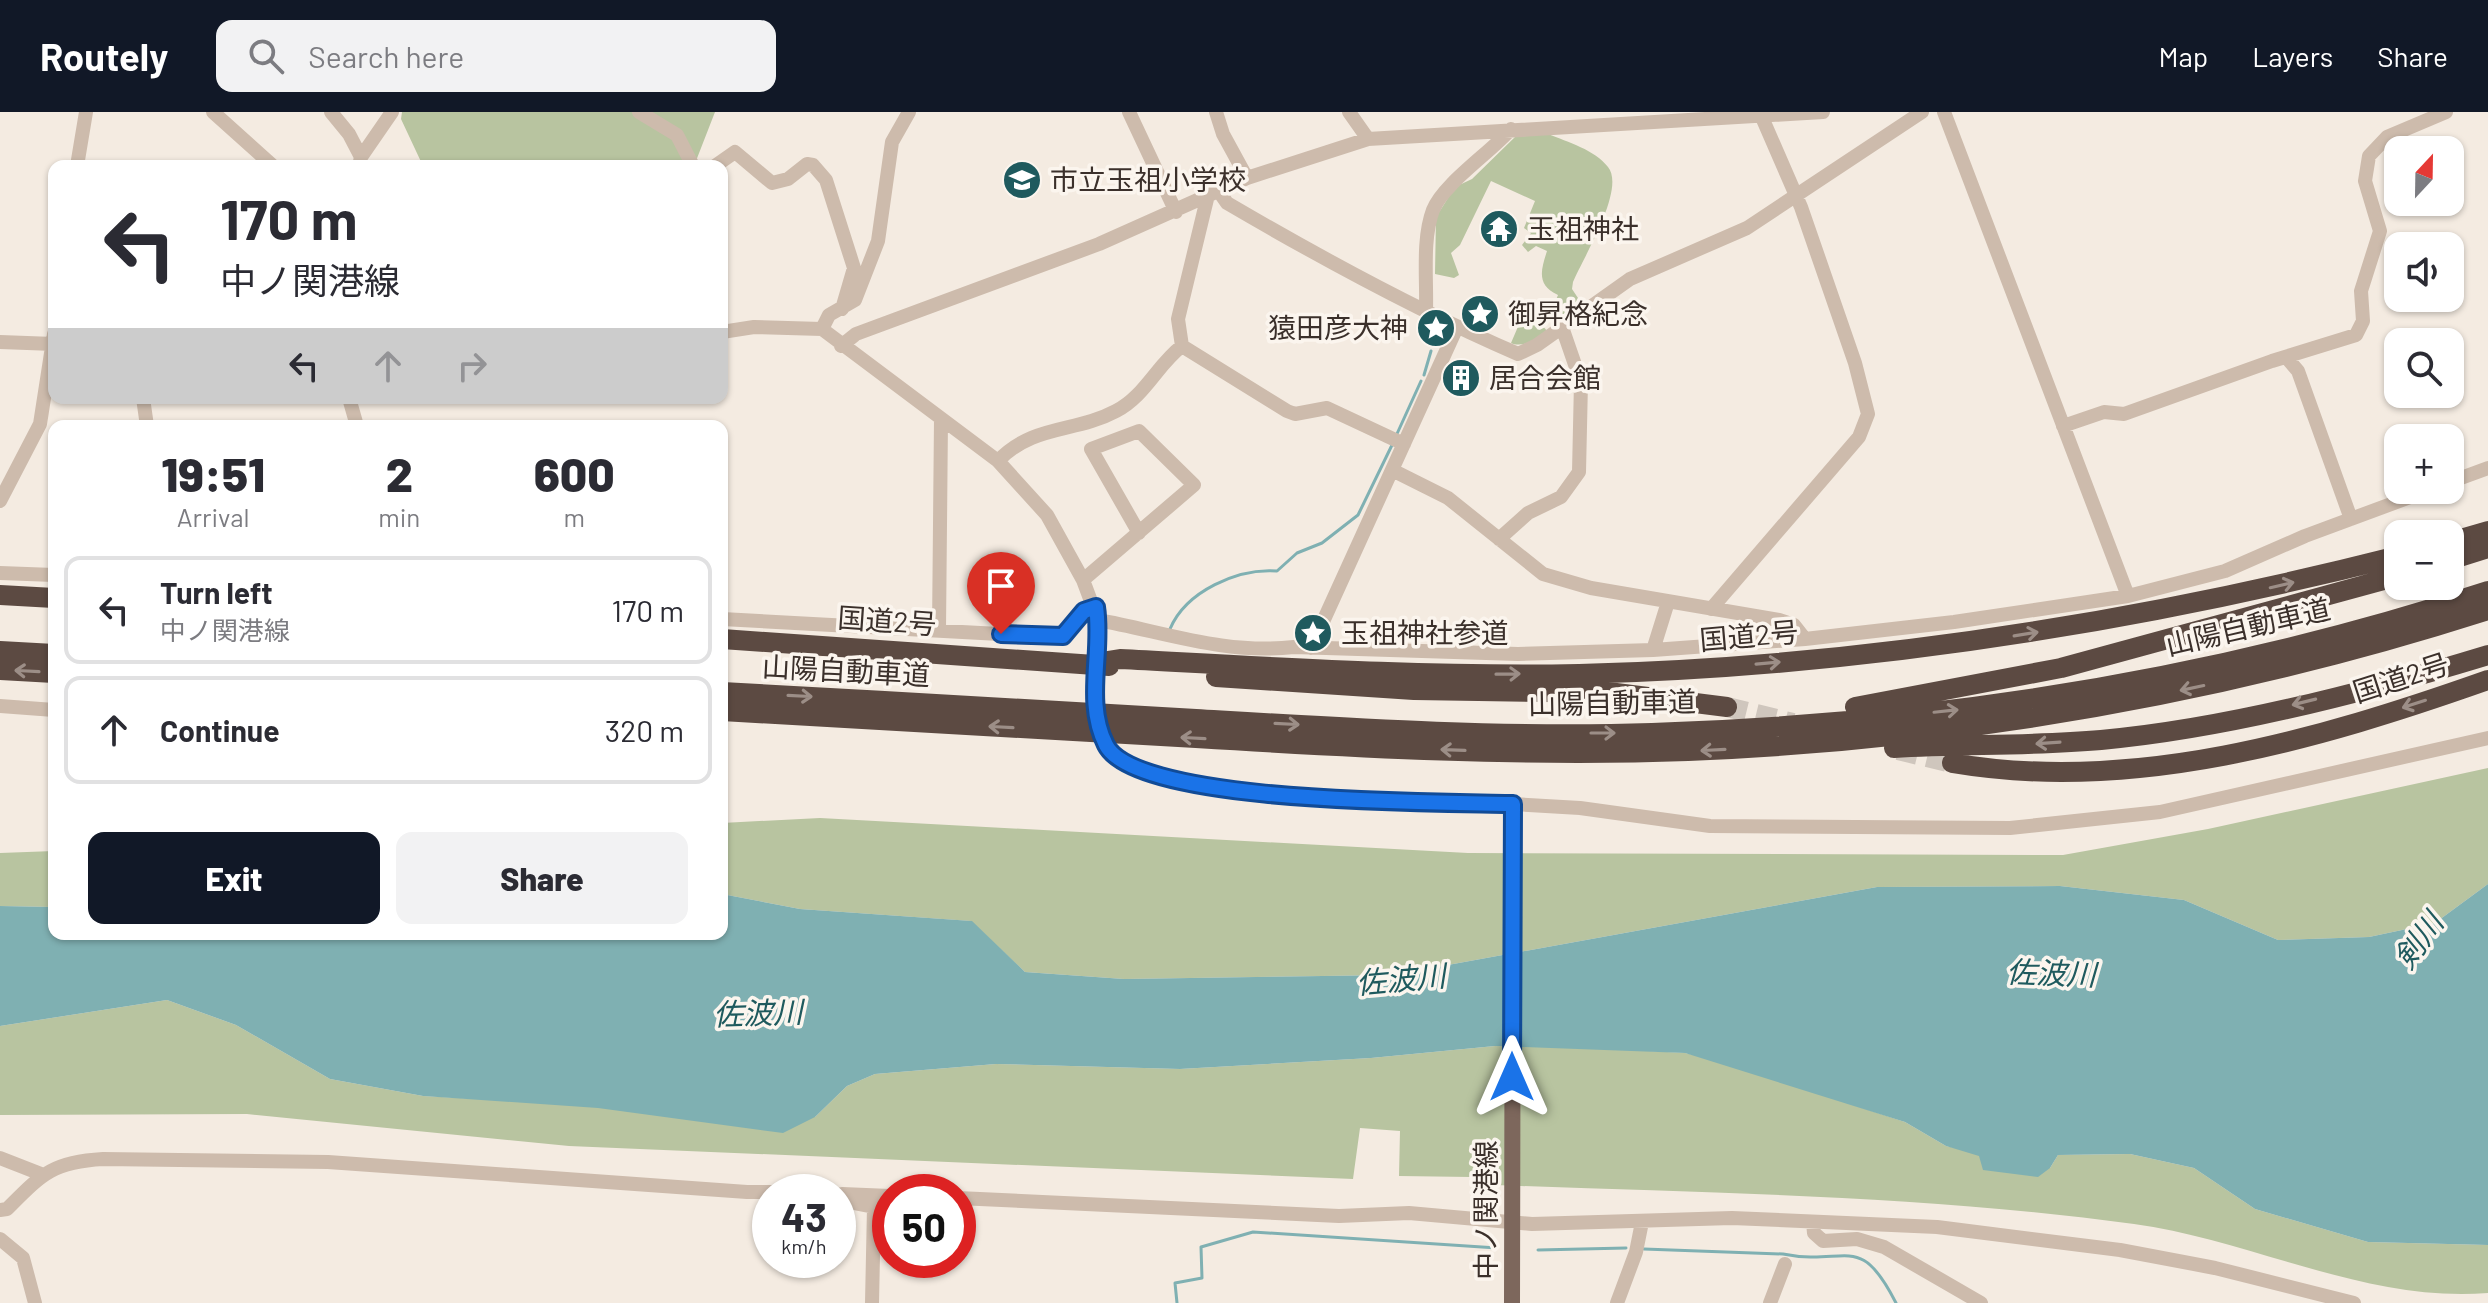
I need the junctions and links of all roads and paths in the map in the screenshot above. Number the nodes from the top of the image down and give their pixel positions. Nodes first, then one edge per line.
1 (86, 112) edge
2 (213, 112) edge
3 (331, 112) edge
4 (392, 112) edge
5 (639, 112) edge
6 (909, 112) edge
7 (1129, 112) edge
8 (1216, 112) edge
9 (1349, 112) edge
10 (1823, 112) edge
11 (1922, 112) edge
12 (1944, 112) edge
13 (2446, 112) edge
14 (1761, 115) junction
15 (1549, 119) edge
16 (1511, 129) junction
17 (1368, 139) junction
18 (254, 159) edge
19 (78, 160) edge
20 (359, 160) edge
21 (361, 160) edge
22 (690, 160) edge
23 (724, 160) edge
24 (1247, 178) junction
25 (1795, 193) junction
26 (1214, 196) junction
27 (1176, 212) junction
28 (842, 309) junction
29 (1426, 310) junction
30 (1457, 327) junction
31 (1562, 327) junction
32 (822, 329) junction
33 (728, 331) edge
34 (0, 342) edge
35 (48, 344) edge
36 (841, 346) junction
37 (1182, 346) junction
38 (2286, 357) junction
39 (48, 378) edge
40 (941, 419) junction
41 (2063, 426) junction
42 (1404, 444) junction
43 (998, 461) junction
44 (2488, 468) edge
45 (1392, 470) junction
46 (2464, 477) edge
47 (0, 501) edge
48 (2391, 504) edge
49 (2351, 519) junction
50 (2488, 531) edge
51 (1139, 533) junction
52 (2464, 538) edge
53 (1499, 539) junction
54 (2488, 548) edge
55 (2464, 556) edge
56 (2384, 559) edge
57 (0, 573) edge
58 (48, 575) edge
59 (1083, 580) junction
60 (2384, 580) edge
61 (2488, 591) edge
62 (0, 595) edge
63 (2128, 596) junction
64 (48, 598) edge
65 (1668, 602) junction
66 (1711, 609) junction
67 (2488, 610) edge
68 (1097, 613) junction
69 (2435, 618) junction
70 (728, 619) edge
71 (939, 630) junction
72 (728, 639) edge
73 (1805, 639) junction
74 (1311, 648) junction
75 (1653, 650) junction
76 (0, 651) edge
77 (48, 654) edge
78 (2488, 655) edge
79 (1095, 663) junction
80 (2266, 663) junction
81 (0, 670) edge
82 (48, 673) edge
83 (2488, 680) edge
84 (728, 693) edge
85 (0, 706) edge
86 (1727, 707) tunnel mouth
87 (48, 710) edge
88 (728, 711) edge
89 (1079, 722) junction
90 (1125, 724) junction
91 (1649, 733) junction
92 (2488, 738) edge
93 (1758, 747) junction
94 (1952, 763) tunnel mouth
95 (1513, 804) junction
96 (0, 1158) edge
97 (41, 1174) junction
98 (752, 1191) edge
99 (976, 1199) edge
100 (0, 1210) edge
101 (1642, 1222) junction
102 (1813, 1222) junction
103 (1513, 1223) junction
104 (0, 1239) edge
105 (1785, 1264) dead end
106 (873, 1278) edge
107 (35, 1303) edge
108 (872, 1303) edge
109 (1512, 1303) edge
110 (1617, 1303) edge
111 (1770, 1303) edge
112 (1981, 1303) edge
113 (2354, 1303) edge

1 - 19 street
2 - 18 street
3 - 20 street
4 - 21 street
5 - 22 street
6 - 28 street
7 - 27 street
8 - 24 street
9 - 17 street
10 - 14 street
11 - 25 street
12 - 41 street
13 - 38 street
14 - 15 street
14 - 25 street
15 - 16 street
16 - 17 street
16 - 29 street
17 - 24 street
23 - 28 street
24 - 26 street
25 - 31 street
25 - 66 street
26 - 27 street
26 - 29 street
26 - 37 street
27 - 36 street
28 - 32 street
29 - 30 street
30 - 31 street
30 - 42 street
31 - 53 street
32 - 33 street
32 - 36 street
34 - 35 street
36 - 40 street
37 - 42 street
37 - 43 street
38 - 41 street
38 - 49 street
39 - 47 street
40 - 43 street
40 - 71 street
41 - 63 street
42 - 45 street
43 - 59 street
44 - 46 street
45 - 53 street
45 - 74 street
48 - 49 street
49 - 63 street
50 - 52 highway
51 - 51 street
51 - 59 street
53 - 65 street
54 - 55 highway
79 -> 56 highway, 国道2号
57 - 58 street
59 - 68 street
60 - 91 highway
61 - 69 highway, 山陽自動車道
62 - 64 highway
63 - 73 street
65 - 66 street
65 - 75 street
66 - 73 street
67 - 69 highway, 山陽自動車道
68 - 71 street
68 - 74 street
68 - 79 street
69 - 80 highway, 山陽自動車道
70 - 71 street
72 - 79 highway, 国道2号
73 - 75 street
74 - 75 street
76 - 77 highway
78 -> 93 highway
79 - 86 highway, 国道2号
79 - 95 main road
91 -> 80 highway, 山陽自動車道
80 -> 93 highway, 山陽自動車道
82 -> 81 highway
83 -> 94 highway, 国道2号
84 -> 89 highway, 山陽自動車道
85 - 87 street
89 -> 88 highway, 山陽自動車道
89 - 90 highway, 山陽自動車道
90 -> 91 highway, 山陽自動車道
93 -> 90 highway, 山陽自動車道
92 - 95 street
95 - 103 main road, 中ノ関港線
96 - 97 street
97 - 98 street
97 - 100 street
99 - 103 street
101 - 102 street
101 - 103 street
101 - 110 street
102 - 112 street
102 - 113 street
103 - 109 main road, 中ノ関港線
104 - 107 street
105 - 111 street
106 - 108 street

